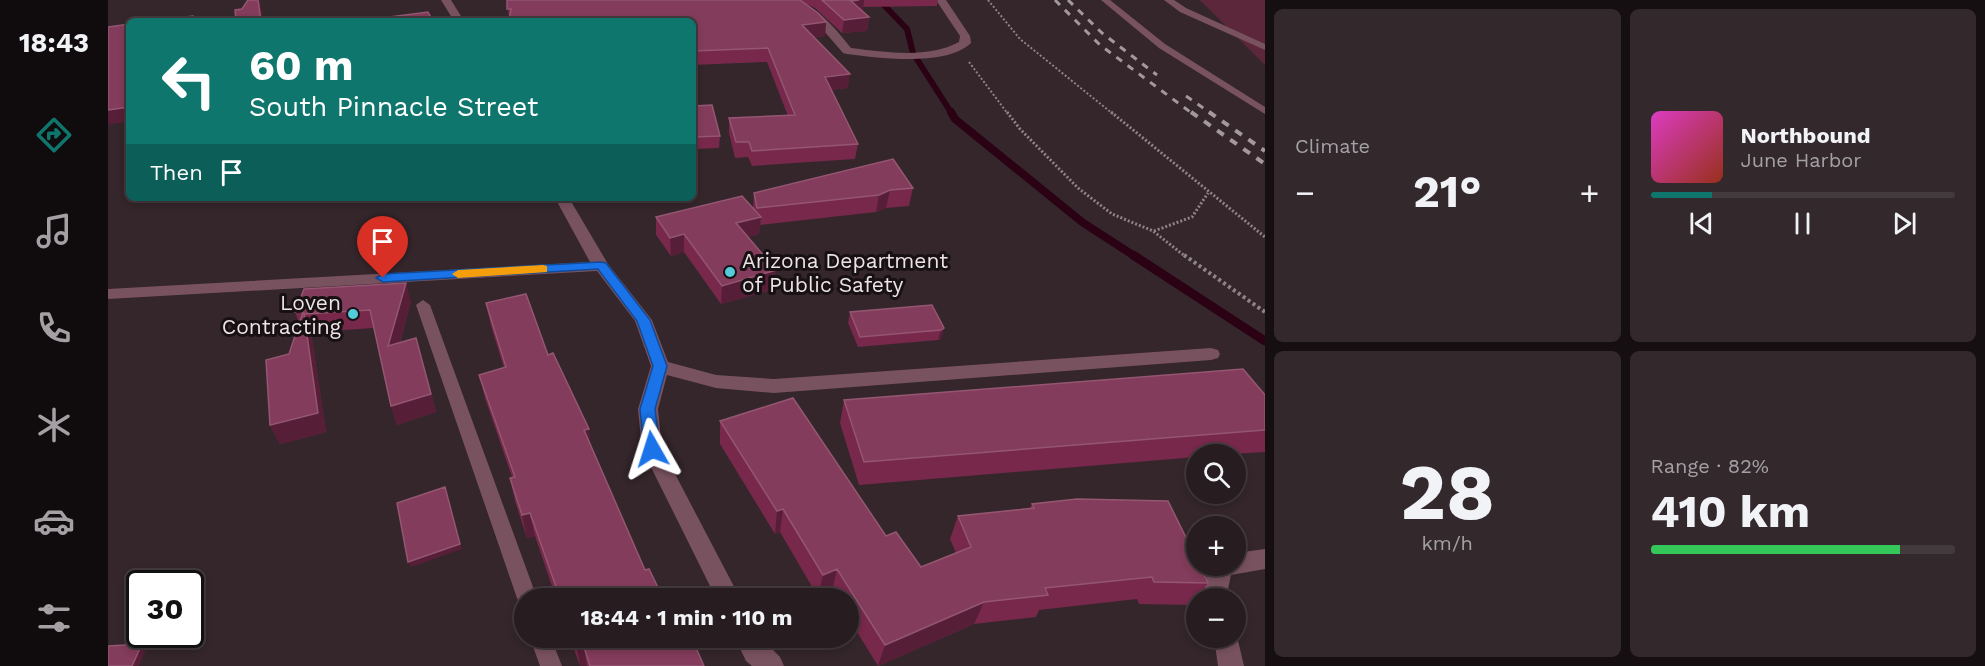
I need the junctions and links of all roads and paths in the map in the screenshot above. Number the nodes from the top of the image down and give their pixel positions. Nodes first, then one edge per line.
1 (446, 0) edge
2 (790, 0) edge
3 (941, 0) edge
4 (988, 0) edge
5 (1105, 0) edge
6 (1168, 0) edge
7 (457, 18) edge
8 (1265, 47) edge
9 (958, 49) junction
10 (1265, 111) edge
11 (1208, 193) junction
12 (564, 201) edge
13 (1154, 231) junction
14 (1265, 237) edge
15 (601, 266) junction
16 (108, 294) edge
17 (423, 305) dead end
18 (1265, 312) edge
19 (1211, 354) dead end
20 (660, 366) junction
21 (1265, 559) edge
22 (1246, 562) edge
23 (523, 588) edge
24 (723, 588) edge
25 (545, 648) edge
26 (753, 648) edge
27 (1228, 648) edge
28 (551, 666) edge
29 (771, 666) edge
30 (1231, 666) edge

1 - 7 street
2 - 9 street
3 - 9 street
4 - 11 path
5 - 10 lane
6 - 8 lane
9 - 13 path
11 - 13 path
11 - 14 path
12 - 15 street
13 - 18 path
15 - 16 street
15 - 20 street
17 - 23 lane
19 - 20 street
20 - 24 street
21 - 22 street
25 - 28 lane
26 - 29 street
27 - 30 street

